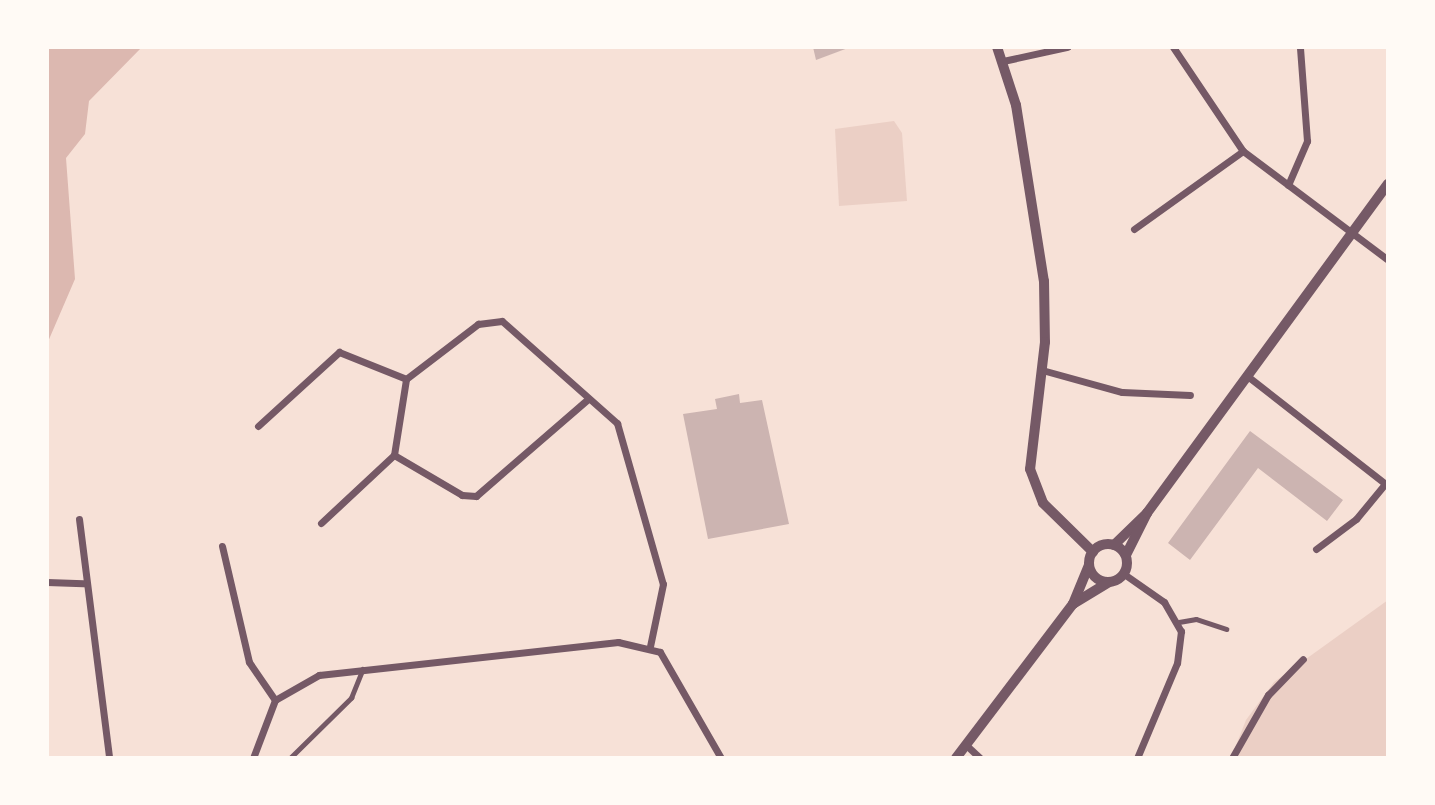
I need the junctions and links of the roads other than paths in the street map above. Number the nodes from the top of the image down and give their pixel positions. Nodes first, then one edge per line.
1 (997, 47) edge
2 (1068, 47) edge
3 (1173, 47) edge
4 (1300, 47) edge
5 (1003, 61) junction
6 (1243, 151) junction
7 (1388, 184) edge
8 (1288, 185) junction
9 (1133, 229) dead end
10 (1350, 231) junction
11 (1388, 260) edge
12 (1042, 370) junction
13 (1245, 375) junction
14 (406, 379) junction
15 (1190, 395) dead end
16 (587, 400) junction
17 (258, 426) dead end
18 (394, 455) junction
19 (1386, 485) edge
20 (1147, 513) junction
21 (79, 519) dead end
22 (321, 523) dead end
23 (1114, 545) junction
24 (222, 547) dead end
25 (1316, 549) dead end
26 (1093, 552) junction
27 (1126, 555) junction
28 (1089, 565) junction
29 (1124, 574) junction
30 (47, 582) edge
31 (1109, 582) junction
32 (83, 583) junction
33 (1073, 604) junction
34 (1179, 622) junction
35 (1226, 629) dead end
36 (650, 646) junction
37 (1303, 659) dead end
38 (363, 668) junction
39 (275, 700) junction
40 (965, 744) junction
41 (108, 758) edge
42 (253, 758) edge
43 (290, 758) edge
44 (721, 758) edge
45 (956, 758) edge
46 (980, 758) edge
47 (1137, 758) edge
48 (1232, 758) edge

1 - 5 street
2 - 5 street
3 - 6 street
4 - 8 street
5 - 12 street
6 - 8 street
6 - 9 street
7 - 10 street
8 - 10 street
10 - 11 street
10 - 13 street
12 - 15 street
12 - 26 street
13 - 19 street
13 - 20 street
14 - 16 street
14 - 17 street
14 - 18 street
16 - 18 street
16 - 36 street
18 - 22 street
19 - 25 street
20 - 23 street
20 - 27 street
21 - 32 street
23 - 26 street
23 - 27 street
24 - 39 street
26 - 28 street
27 - 29 street
28 - 31 street
28 - 33 street
29 - 31 street
29 - 34 street
30 - 32 street
31 - 33 street
32 - 41 street
33 - 40 street
34 - 35 lane
34 - 47 street
36 - 38 street
36 - 44 street
37 - 48 street
38 - 39 street
38 - 43 lane
39 - 42 street
40 - 45 street
40 - 46 street

